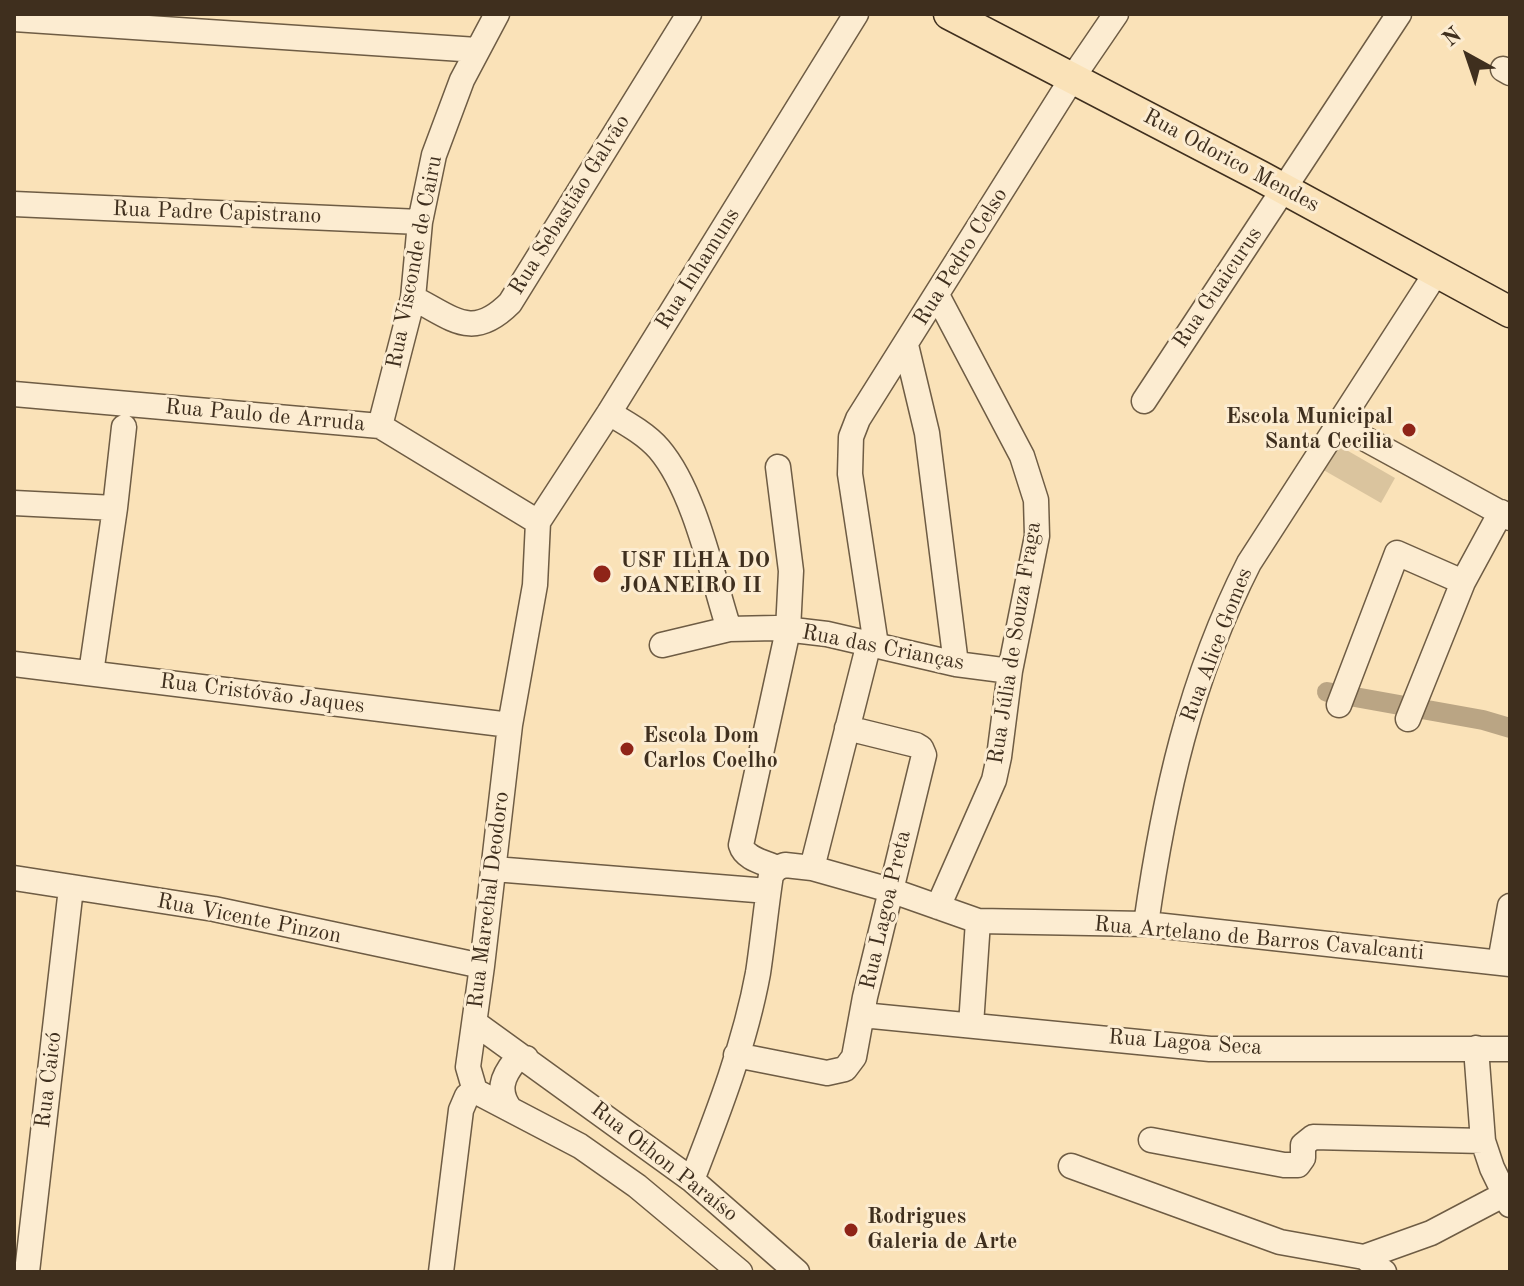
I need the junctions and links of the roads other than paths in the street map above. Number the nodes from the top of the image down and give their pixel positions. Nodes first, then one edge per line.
1 (497, 14) edge
2 (689, 14) edge
3 (856, 14) edge
4 (949, 14) edge
5 (1116, 14) edge
6 (1399, 14) edge
7 (14, 19) edge
8 (477, 50) junction
9 (1073, 77) junction
10 (1285, 189) junction
11 (14, 204) edge
12 (420, 222) junction
13 (1436, 273) junction
14 (937, 295) junction
15 (413, 298) junction
16 (1510, 312) edge
17 (906, 345) junction
18 (14, 394) edge
19 (1144, 401) dead end
20 (609, 413) junction
21 (1338, 424) junction
22 (380, 426) junction
23 (124, 427) dead end
24 (778, 467) dead end
25 (14, 503) edge
26 (115, 508) junction
27 (1505, 515) edge
28 (538, 522) junction
29 (1463, 582) junction
30 (729, 629) junction
31 (788, 630) junction
32 (872, 644) junction
33 (662, 645) dead end
34 (14, 664) edge
35 (956, 664) junction
36 (1010, 671) junction
37 (91, 673) junction
38 (1339, 704) dead end
39 (1409, 718) dead end
40 (510, 725) junction
41 (847, 728) junction
42 (777, 868) junction
43 (812, 868) junction
44 (494, 869) junction
45 (14, 878) edge
46 (71, 888) junction
47 (890, 890) junction
48 (768, 891) junction
49 (1510, 906) edge
50 (938, 907) junction
51 (978, 921) junction
52 (1146, 924) junction
53 (1505, 963) edge
54 (482, 966) junction
55 (862, 1015) junction
56 (475, 1023) junction
57 (971, 1025) junction
58 (1476, 1048) junction
59 (1510, 1049) edge
60 (736, 1055) junction
61 (526, 1058) junction
62 (475, 1091) junction
63 (510, 1109) junction
64 (1151, 1140) dead end
65 (1483, 1141) junction
66 (1071, 1166) dead end
67 (692, 1180) junction
68 (1507, 1200) edge
69 (1364, 1257) junction
70 (27, 1272) edge
71 (441, 1272) edge
72 (740, 1272) edge
73 (797, 1272) edge
74 (1384, 1272) edge

1 - 8 street, Rua Visconde de Cairu
2 - 15 street, Rua Sebastião Galvão
3 - 20 street, Rua Inhamuns
4 - 9 main road, Rua Odorico Mendes
5 - 9 street, Rua Pedro Celso
6 - 10 street, Rua Guaicurus
7 - 8 street
8 - 12 street, Rua Visconde de Cairu
9 - 10 main road, Rua Odorico Mendes
9 - 14 street, Rua Pedro Celso
10 - 13 main road, Rua Odorico Mendes
10 - 19 street, Rua Guaicurus
11 - 12 street, Rua Padre Capistrano
12 - 15 street, Rua Visconde de Cairu
13 - 16 main road, Rua Odorico Mendes
13 - 21 street, Rua Alice Gomes
14 - 17 street, Rua Pedro Celso
14 - 36 street, Rua Júlia de Souza Fraga
15 - 22 street, Rua Visconde de Cairu
17 - 32 street, Rua Pedro Celso
17 - 35 street
18 - 22 street, Rua Paulo de Arruda
20 - 28 street, Rua Inhamuns
20 - 30 street
21 - 27 street
21 - 52 street, Rua Alice Gomes
22 - 28 street, Rua Paulo de Arruda
23 - 26 street
24 - 31 street
25 - 26 street
26 - 37 street
27 - 29 street
28 - 40 street, Rua Marechal Deodoro
29 - 38 street
29 - 39 street
30 - 31 street, Rua das Crianças
30 - 33 street, Rua das Crianças
31 - 32 street, Rua das Crianças
31 - 42 street
32 - 35 street, Rua das Crianças
32 - 41 street
34 - 37 street, Rua Cristóvão Jaques
35 - 36 street, Rua das Crianças
36 - 50 street, Rua Júlia de Souza Fraga
37 - 40 street, Rua Cristóvão Jaques
40 - 44 street, Rua Marechal Deodoro
41 - 43 street
41 - 47 street, Rua Lagoa Preta
42 - 43 street, Rua Artelano de Barros Cavalcanti
42 - 48 street
43 - 47 street, Rua Artelano de Barros Cavalcanti
44 - 48 street
44 - 54 street, Rua Marechal Deodoro
45 - 46 street, Rua Vicente Pinzon
46 - 54 street, Rua Vicente Pinzon
46 - 70 street, Rua Caicó
47 - 50 street, Rua Artelano de Barros Cavalcanti
47 - 55 street, Rua Lagoa Preta
48 - 60 street
49 - 53 street
50 - 51 street, Rua Artelano de Barros Cavalcanti
51 - 52 street, Rua Artelano de Barros Cavalcanti
51 - 57 street
52 - 53 street, Rua Artelano de Barros Cavalcanti
54 - 56 street, Rua Marechal Deodoro
55 - 57 street, Rua Lagoa Seca
55 - 60 street, Rua Lagoa Preta
56 - 61 street, Rua Othon Paraíso
56 - 62 street, Rua Marechal Deodoro
57 - 58 street, Rua Lagoa Seca
58 - 59 street, Rua Lagoa Seca
58 - 65 street
60 - 67 street
61 - 63 street
61 - 67 street, Rua Othon Paraíso
62 - 63 street, Rua Othon Paraíso
62 - 71 street
63 - 72 street, Rua Othon Paraíso
64 - 65 street
65 - 68 street
66 - 69 street
67 - 73 street, Rua Othon Paraíso
68 - 69 street
69 - 74 street

